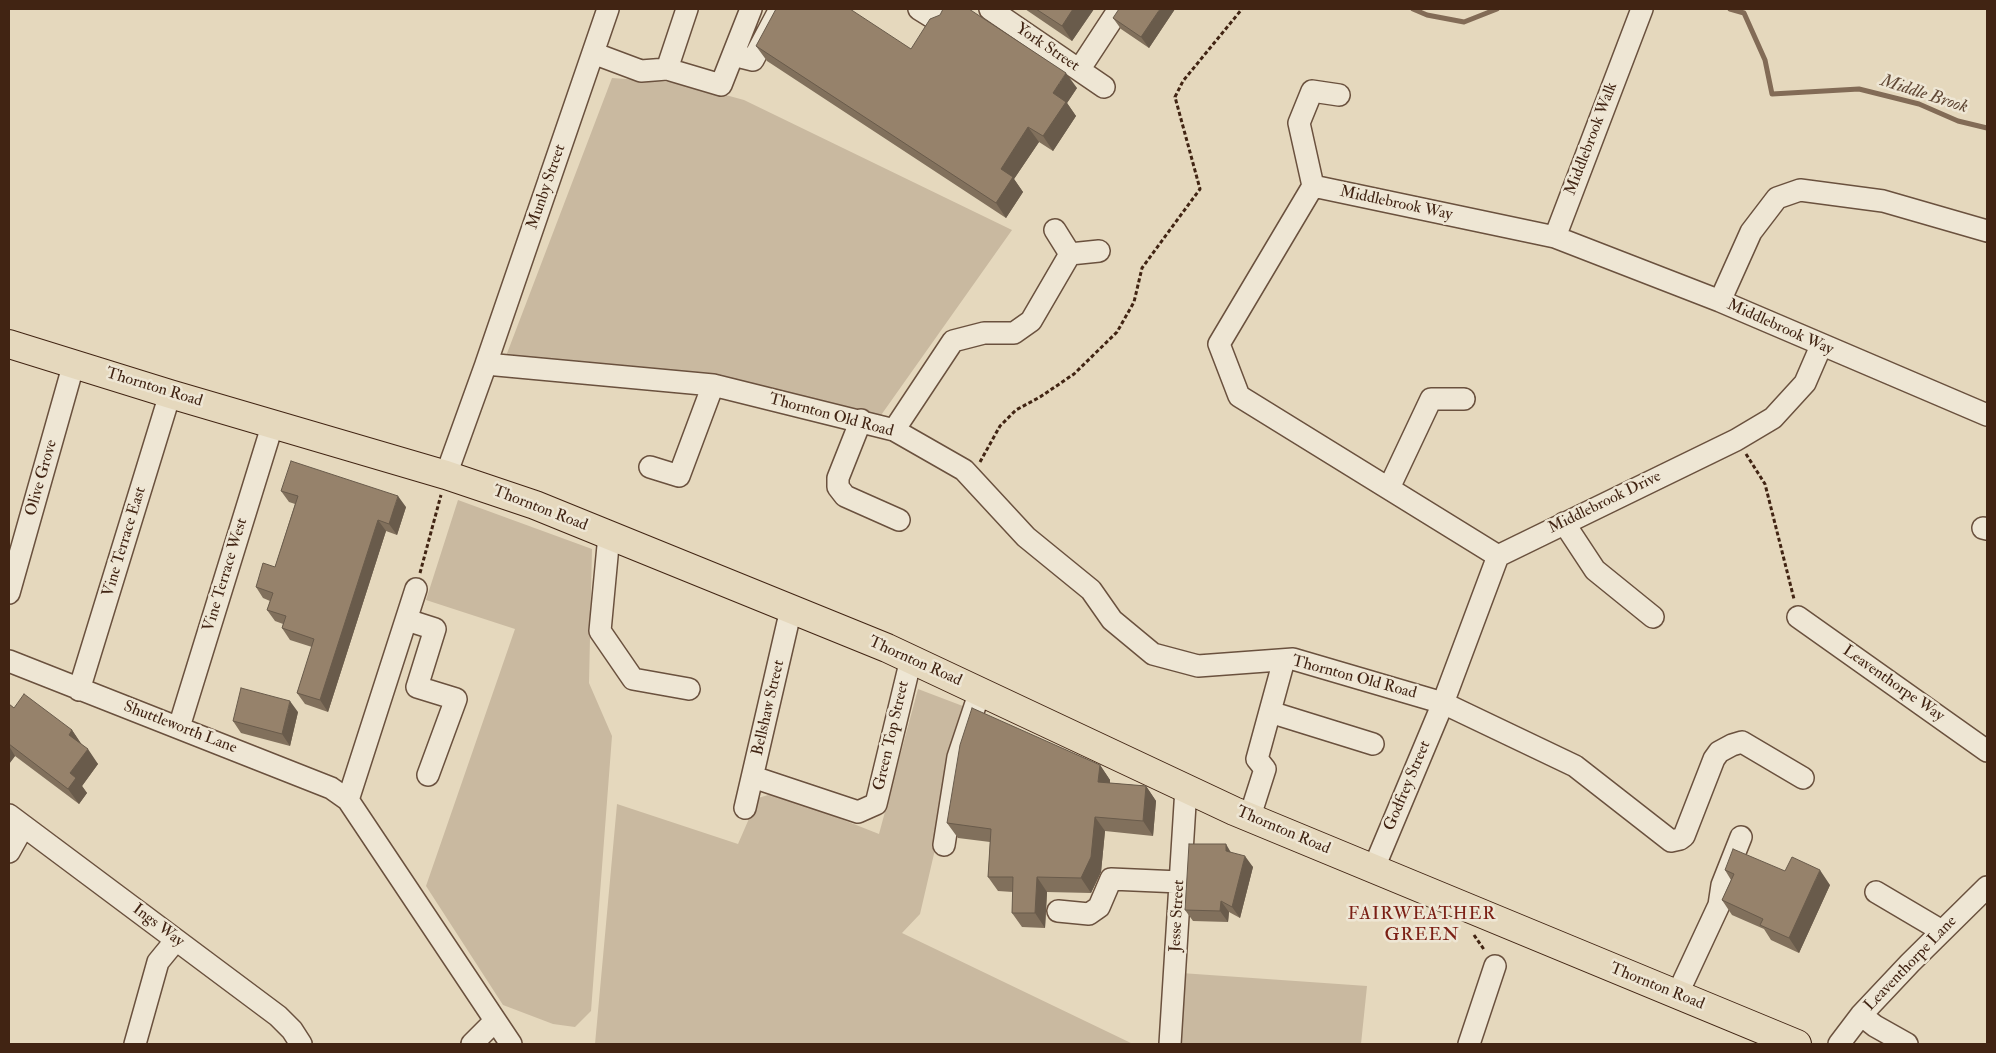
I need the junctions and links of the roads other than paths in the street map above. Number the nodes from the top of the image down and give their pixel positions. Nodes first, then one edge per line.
1 (608, 9) edge
2 (687, 9) edge
3 (751, 9) edge
4 (780, 9) edge
5 (919, 9) edge
6 (949, 9) edge
7 (990, 9) edge
8 (1119, 9) edge
9 (1641, 12) edge
10 (593, 53) junction
11 (733, 55) junction
12 (667, 68) junction
13 (1079, 70) junction
14 (1104, 87) dead end
15 (1339, 95) dead end
16 (1313, 186) junction
17 (1055, 230) dead end
18 (1987, 231) edge
19 (1555, 237) junction
20 (1099, 251) dead end
21 (1070, 254) junction
22 (1720, 301) junction
23 (9, 344) edge
24 (1821, 346) junction
25 (74, 363) junction
26 (486, 364) junction
27 (713, 385) junction
28 (170, 394) junction
29 (1464, 399) dead end
30 (1987, 415) edge
31 (861, 420) junction
32 (273, 423) junction
33 (894, 430) junction
34 (650, 467) dead end
35 (446, 475) junction
36 (1389, 488) junction
37 (898, 520) dead end
38 (1564, 523) junction
39 (609, 535) junction
40 (1498, 556) junction
41 (416, 590) road end
42 (9, 593) edge
43 (791, 609) junction
44 (1653, 617) dead end
45 (1798, 617) road end
46 (407, 620) junction
47 (911, 659) junction
48 (1284, 660) junction
49 (9, 661) edge
50 (689, 689) dead end
51 (79, 690) junction
52 (980, 692) junction
53 (1443, 703) junction
54 (1270, 712) junction
55 (179, 727) junction
56 (1373, 744) dead end
57 (1987, 750) edge
58 (428, 775) dead end
59 (753, 777) junction
60 (1803, 778) dead end
61 (1186, 788) junction
62 (348, 800) junction
63 (746, 808) dead end
64 (1250, 816) junction
65 (16, 821) edge
66 (1741, 837) dead end
67 (944, 844) dead end
68 (9, 852) edge
69 (1374, 870) junction
70 (1180, 882) junction
71 (1987, 887) edge
72 (1876, 892) dead end
73 (1058, 911) dead end
74 (1942, 931) junction
75 (176, 940) junction
76 (1495, 966) road end
77 (1677, 995) junction
78 (1861, 1015) junction
79 (495, 1022) junction
80 (135, 1044) edge
81 (302, 1044) edge
82 (472, 1044) edge
83 (511, 1044) edge
84 (1170, 1044) edge
85 (1469, 1044) edge
86 (1797, 1044) edge
87 (1839, 1044) edge
88 (1907, 1044) edge

1 - 10 street, Munby Street
2 - 12 street
3 - 11 street
4 - 11 street
5 - 6 street
7 - 13 street, York Street
8 - 13 street
9 - 19 street, Middlebrook Walk
10 - 12 street
10 - 26 street, Munby Street
11 - 12 street
13 - 14 street, York Street
15 - 16 street
16 - 19 street, Middlebrook Way
16 - 36 street
17 - 21 street
18 - 22 street
19 - 22 street, Middlebrook Way
20 - 21 street
21 - 33 street
22 - 24 street, Middlebrook Way
23 - 25 main road, Thornton Road
24 - 30 street, Middlebrook Way
24 - 38 street, Middlebrook Drive
25 - 28 main road, Thornton Road
25 - 42 street, Olive Grove
26 - 27 street, Thornton Old Road
26 - 35 street
27 - 31 street, Thornton Old Road
27 - 34 street
28 - 32 main road, Thornton Road
28 - 51 street, Vine Terrace East
29 - 36 street
31 - 33 street, Thornton Old Road
31 - 37 street
32 - 35 main road, Thornton Road
32 - 55 street, Vine Terrace West
33 - 48 street, Thornton Old Road
35 - 39 main road, Thornton Road
36 - 40 street
38 - 40 street, Middlebrook Drive
38 - 44 street
39 - 43 main road, Thornton Road
39 - 50 street
40 - 53 street
41 - 46 street
43 - 47 main road, Thornton Road
43 - 59 street, Bellshaw Street
45 - 57 street, Leaventhorpe Way
46 - 58 street
46 - 62 street
47 - 52 main road, Thornton Road
47 - 59 street, Green Top Street
48 - 53 street, Thornton Old Road
48 - 54 street
49 - 51 street, Shuttleworth Lane
51 - 55 street, Shuttleworth Lane
52 - 61 main road, Thornton Road
52 - 67 street
53 - 60 street, Thornton Old Road
53 - 69 street, Godfrey Street
54 - 56 street
54 - 64 street
55 - 62 street, Shuttleworth Lane
59 - 63 street, Bellshaw Street
61 - 64 main road, Thornton Road
61 - 70 street, Jesse Street
62 - 79 street, Shuttleworth Lane
64 - 69 main road, Thornton Road
65 - 68 street
65 - 75 street, Ings Way
66 - 77 street
69 - 77 main road, Thornton Road
70 - 73 street
70 - 84 street, Jesse Street
71 - 74 street, Leaventhorpe Lane
72 - 74 street
74 - 78 street, Leaventhorpe Lane
75 - 80 street
75 - 81 street, Ings Way
76 - 85 street
77 - 86 main road, Thornton Road
78 - 87 street, Leaventhorpe Lane
78 - 88 street
79 - 82 street
79 - 83 street, Shuttleworth Lane

